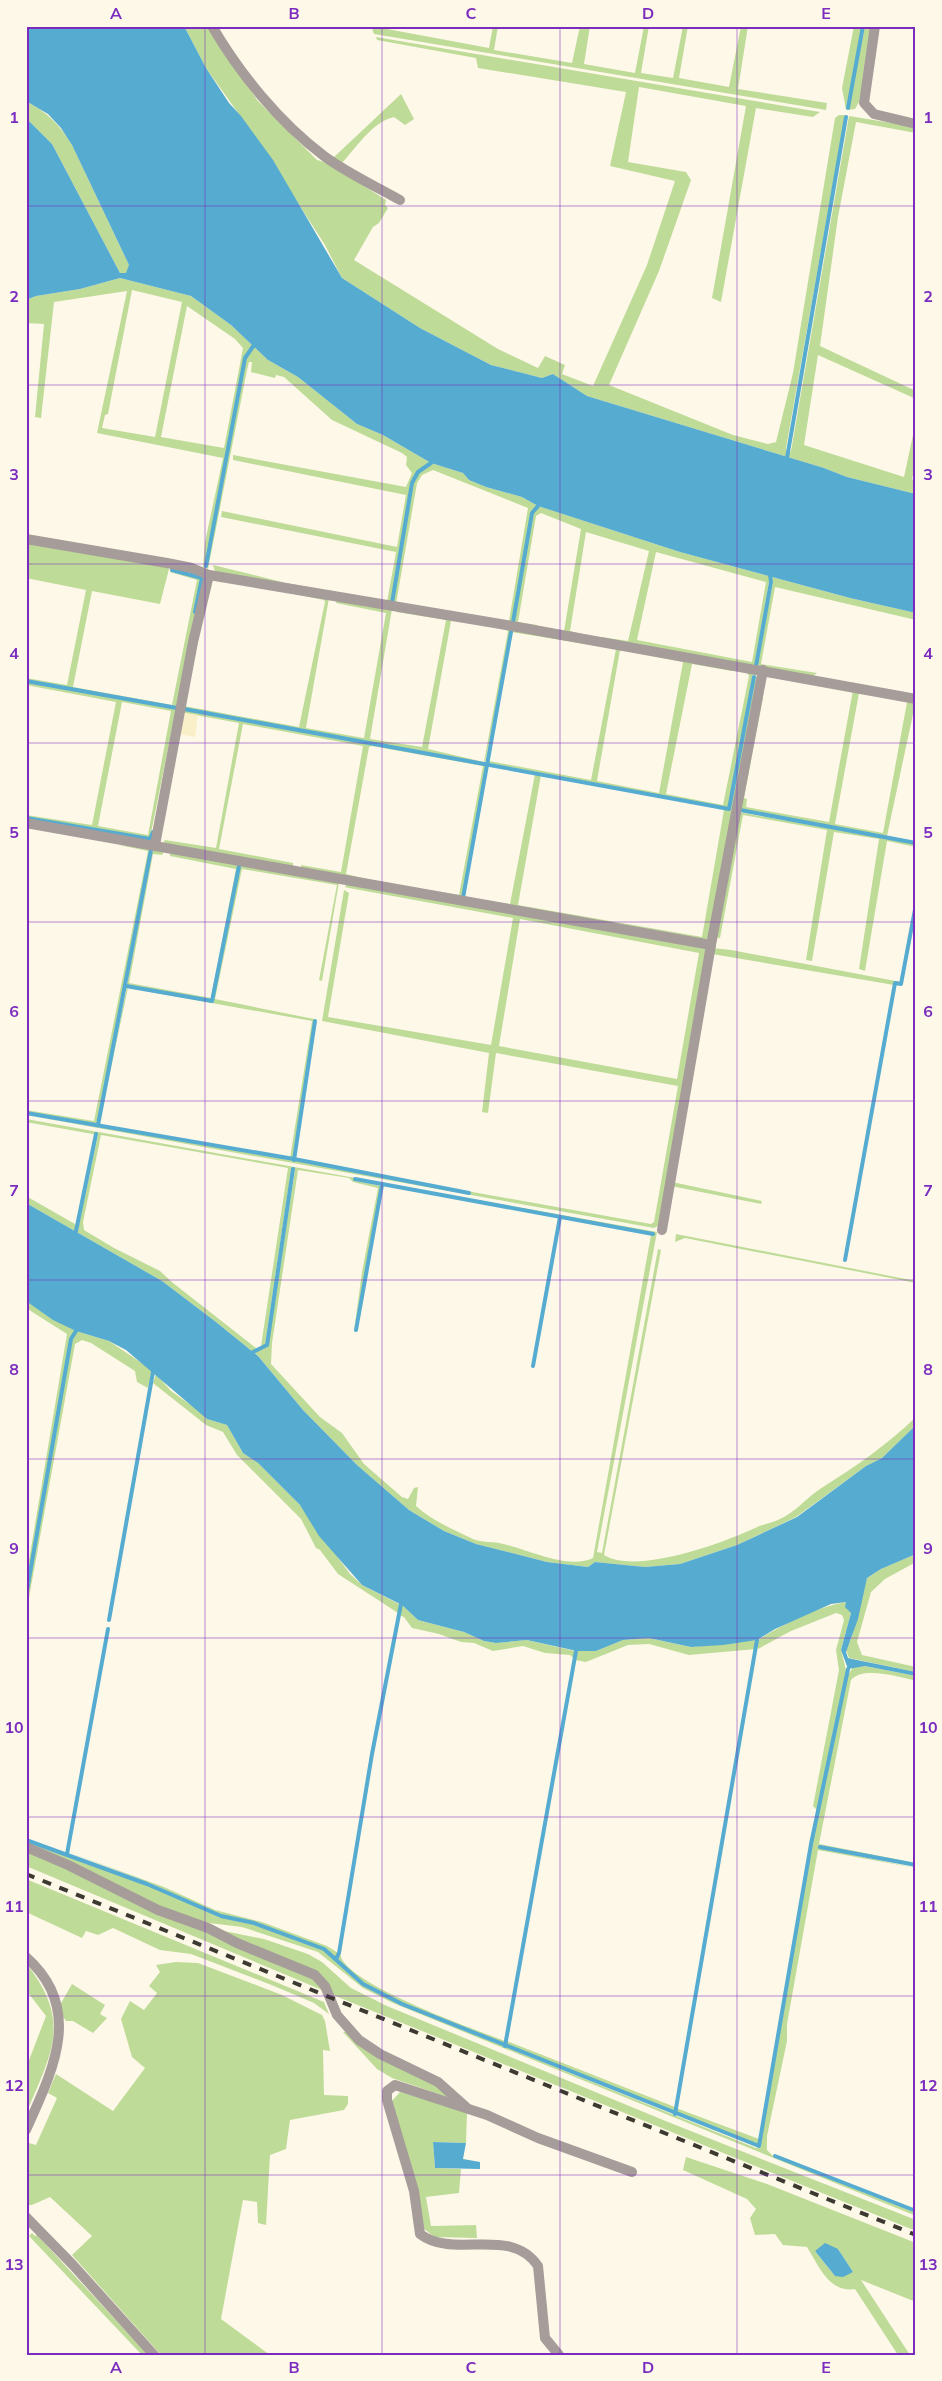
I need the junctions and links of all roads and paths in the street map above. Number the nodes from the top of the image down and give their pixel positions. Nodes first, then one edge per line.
1 (212, 26) edge
2 (875, 26) edge
3 (916, 124) edge
4 (400, 200) dead end
5 (26, 539) edge
6 (209, 575) junction
7 (763, 670) junction
8 (916, 699) edge
9 (26, 823) edge
10 (155, 845) junction
11 (711, 944) junction
12 (662, 1230) dead end
13 (26, 1847) edge
14 (26, 1957) edge
15 (466, 2108) junction
16 (26, 2130) edge
17 (632, 2172) dead end
18 (26, 2217) edge
19 (556, 2354) edge
20 (154, 2355) edge

1 - 4 street
2 - 3 street
5 - 6 street
6 - 7 street
6 - 10 street
7 - 8 street
7 - 11 street
9 - 10 street
10 - 11 street
11 - 12 street
13 - 15 street
14 - 16 street
15 - 17 street
15 - 19 street
18 - 20 street

